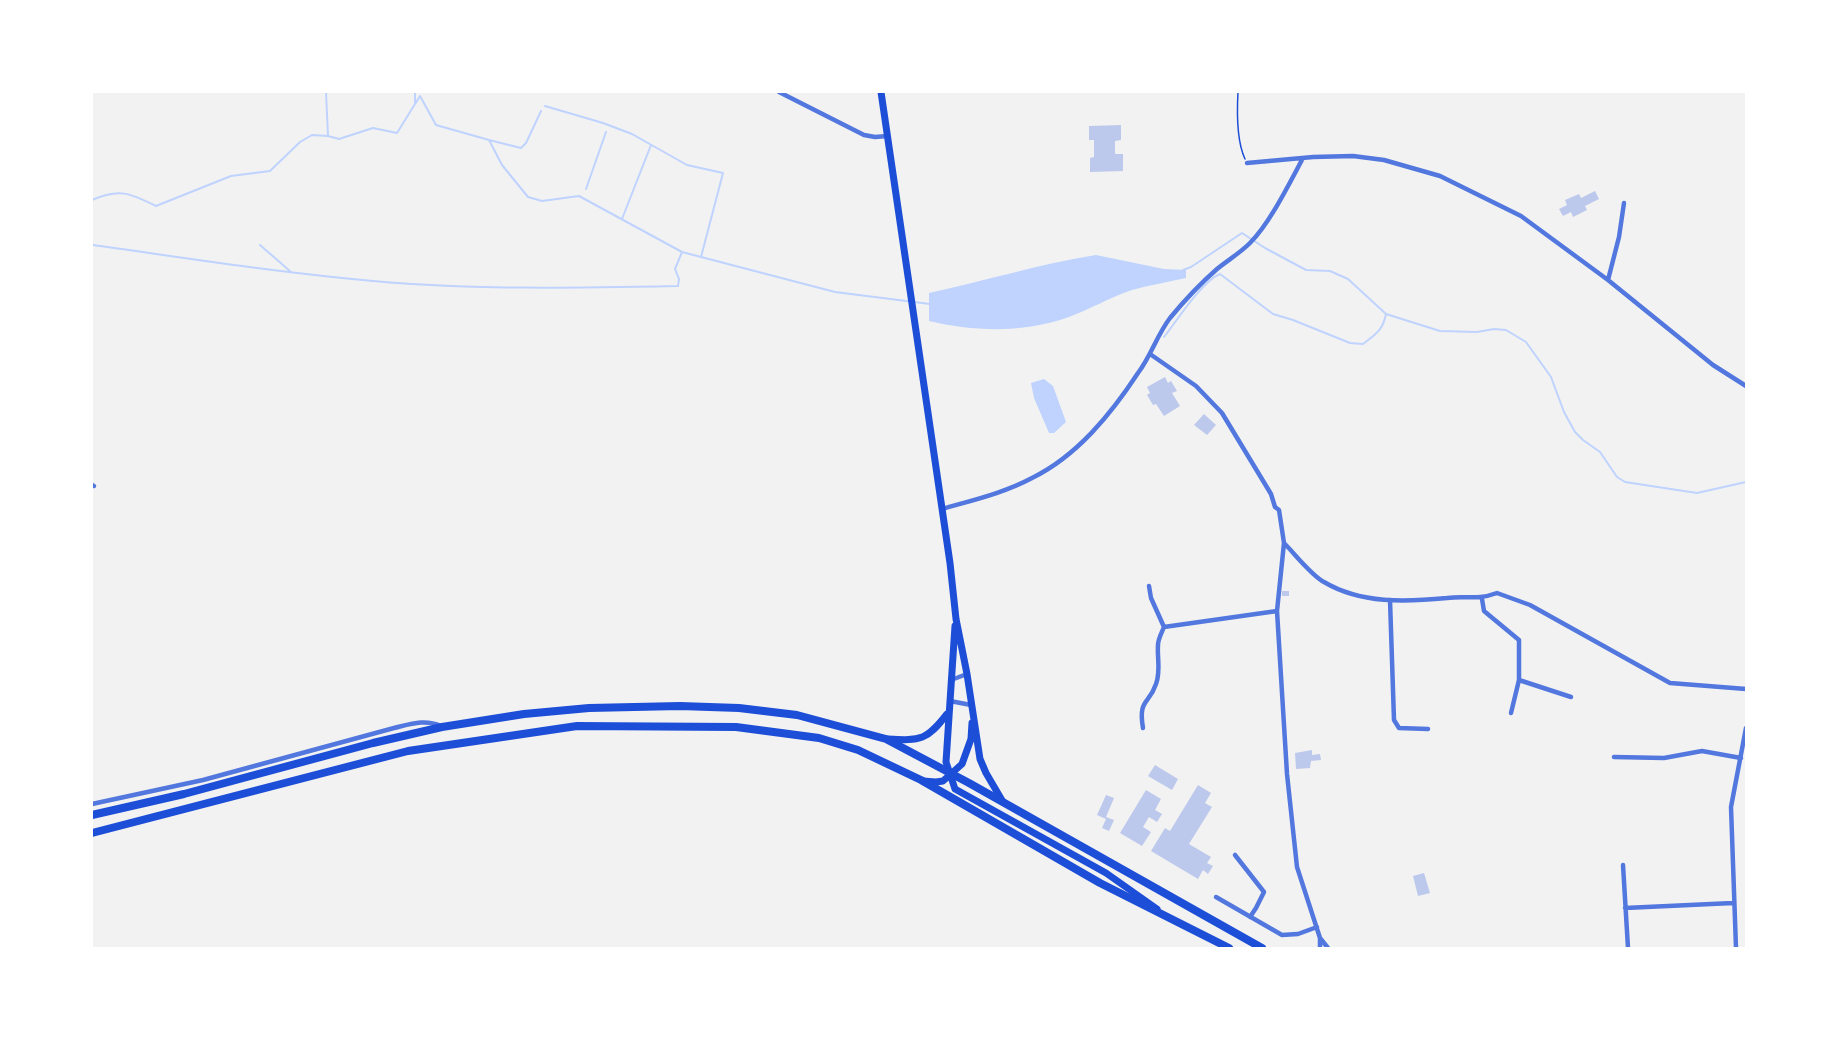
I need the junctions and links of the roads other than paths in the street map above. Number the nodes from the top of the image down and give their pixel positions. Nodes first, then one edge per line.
1 (778, 92) edge
2 (881, 92) edge
3 (888, 136) junction
4 (1303, 158) junction
5 (1247, 164) road end
6 (1624, 203) dead end
7 (1608, 280) junction
8 (1150, 354) junction
9 (1746, 386) edge
10 (942, 509) junction
11 (1284, 543) junction
12 (1149, 586) dead end
13 (1482, 599) junction
14 (1390, 600) junction
15 (1277, 610) junction
16 (956, 619) junction
17 (1164, 627) junction
18 (968, 674) junction
19 (951, 680) junction
20 (1518, 680) junction
21 (1746, 689) edge
22 (1571, 697) dead end
23 (950, 701) junction
24 (971, 705) junction
25 (1511, 713) dead end
26 (948, 714) junction
27 (972, 714) junction
28 (442, 727) junction
29 (1143, 728) dead end
30 (1746, 728) edge
31 (1428, 729) dead end
32 (886, 739) junction
33 (1614, 757) dead end
34 (1741, 758) junction
35 (950, 774) junction
36 (921, 780) junction
37 (1004, 803) junction
38 (92, 804) edge
39 (92, 815) edge
40 (92, 833) edge
41 (1235, 855) dead end
42 (1623, 866) dead end
43 (1216, 897) dead end
44 (1733, 903) junction
45 (1625, 908) junction
46 (1250, 917) junction
47 (1174, 921) junction
48 (1317, 927) junction
49 (1320, 938) junction
50 (1229, 948) edge
51 (1262, 948) edge
52 (1320, 948) edge
53 (1328, 948) edge
54 (1628, 948) edge
55 (1736, 948) edge

1 - 3 street
2 - 3 main road
3 - 10 main road
4 - 5 street
4 - 7 street
4 - 8 street
6 - 7 street
7 - 9 street
8 - 10 street
8 - 11 street
10 - 16 main road
11 - 14 street
11 - 15 street
12 - 17 street
13 - 14 street
13 - 20 street
13 - 21 street
14 - 31 street
15 - 17 street
15 - 48 street
16 - 18 main road
16 - 19 main road
17 - 29 street
18 - 19 street
18 - 24 main road
19 - 23 main road
20 - 22 street
20 - 25 street
23 - 24 street
23 - 26 main road
24 - 27 main road
26 - 32 main road
26 - 35 main road
27 - 35 main road
27 - 37 main road
28 - 32 highway
28 - 38 street
28 - 39 highway
30 - 34 street
32 - 35 highway
33 - 34 street
34 - 44 street
35 - 36 main road
35 - 37 highway
35 - 47 main road
36 - 40 highway
36 - 47 highway
37 - 51 highway
41 - 46 street
42 - 45 street
43 - 46 street
44 - 45 street
44 - 55 street
45 - 54 street
46 - 48 street
47 - 50 highway
48 - 49 street
49 - 52 street
49 - 53 street

